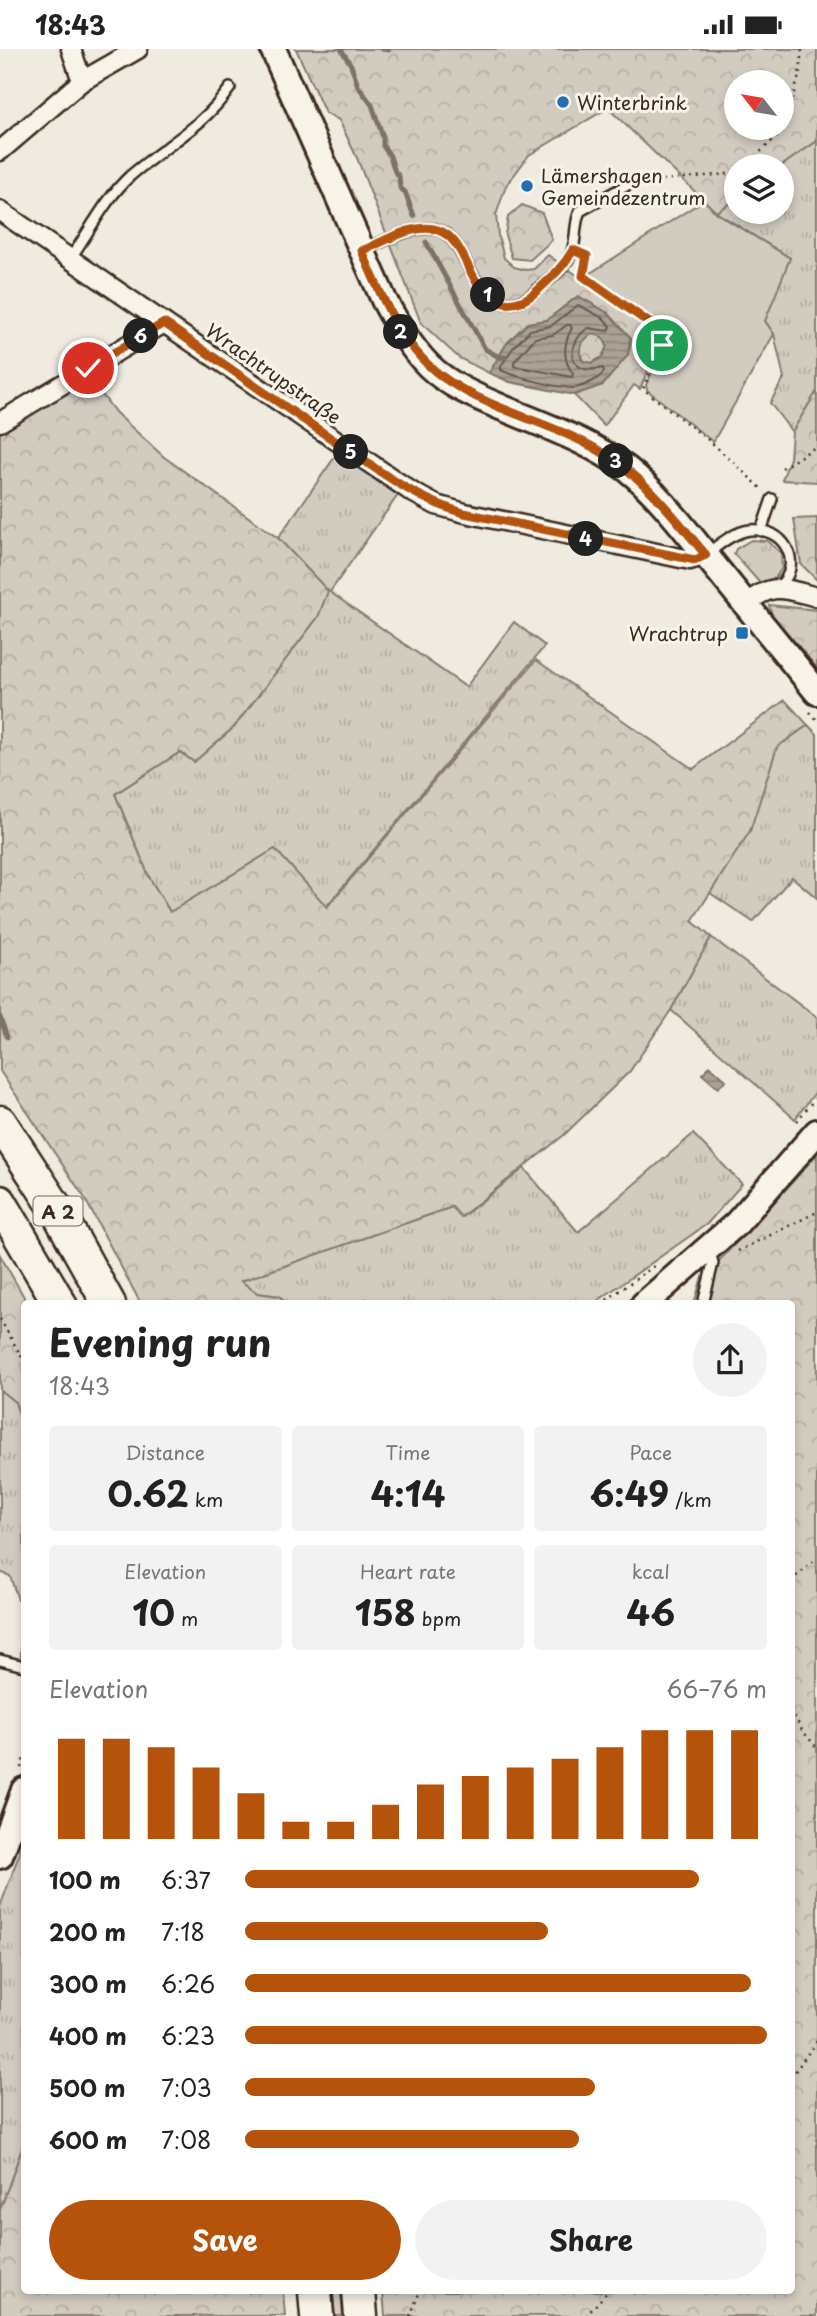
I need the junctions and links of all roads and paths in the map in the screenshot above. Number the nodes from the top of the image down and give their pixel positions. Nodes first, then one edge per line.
1 (71, 49) edge
2 (138, 49) edge
3 (273, 49) edge
4 (802, 49) edge
5 (82, 81) junction
6 (230, 88) dead end
7 (0, 151) edge
8 (758, 154) edge
9 (724, 174) edge
10 (631, 183) joint
11 (0, 211) edge
12 (573, 250) junction
13 (362, 251) junction
14 (70, 259) junction
15 (164, 323) junction
16 (0, 422) edge
17 (817, 446) edge
18 (782, 468) dead end
19 (772, 499) joint
20 (761, 530) junction
21 (706, 555) junction
22 (777, 588) junction
23 (817, 597) edge
24 (745, 604) junction
25 (817, 692) edge
26 (0, 1122) edge
27 (817, 1132) edge
28 (0, 1202) edge
29 (817, 1212) edge
30 (711, 1256) junction
31 (655, 1265) dead end
32 (58, 1300) edge
33 (107, 1300) edge
34 (607, 1300) edge
35 (650, 1300) edge
36 (704, 1300) edge
37 (0, 1319) edge
38 (21, 1356) edge
39 (817, 1558) edge
40 (795, 1577) edge
41 (0, 1660) edge
42 (21, 1665) edge
43 (795, 1717) edge
44 (817, 1748) edge
45 (21, 1798) edge
46 (0, 1856) edge
47 (817, 2041) edge
48 (795, 2071) edge
49 (315, 2294) edge
50 (359, 2294) edge
51 (419, 2294) edge
52 (605, 2294) edge
53 (317, 2316) edge
54 (361, 2316) edge
55 (411, 2316) edge
56 (586, 2316) edge

1 - 5 street
2 - 5 street
3 - 13 main road
4 - 8 path
5 - 7 street
6 - 14 lane
9 - 10 path
10 - 12 lane
11 - 14 street, Wrachtrupstraße
12 - 13 lane
12 - 19 path
13 - 21 main road
14 - 15 street, Wrachtrupstraße
15 - 16 street
15 - 21 street, Wrachtrupstraße
17 - 18 path
19 - 20 lane
20 - 21 lane
20 - 22 lane
21 - 24 main road
22 - 23 street
22 - 24 street
24 - 25 main road
26 - 33 highway, A 2
27 - 30 main road
28 - 32 highway, A 2
29 - 30 path
30 - 35 main road
30 - 36 lane
31 - 34 path
37 - 38 path
39 - 40 path
41 - 42 lane
43 - 44 path
45 - 46 main road
47 - 48 path
49 - 53 highway
50 - 54 highway
51 - 55 path
52 - 56 path

